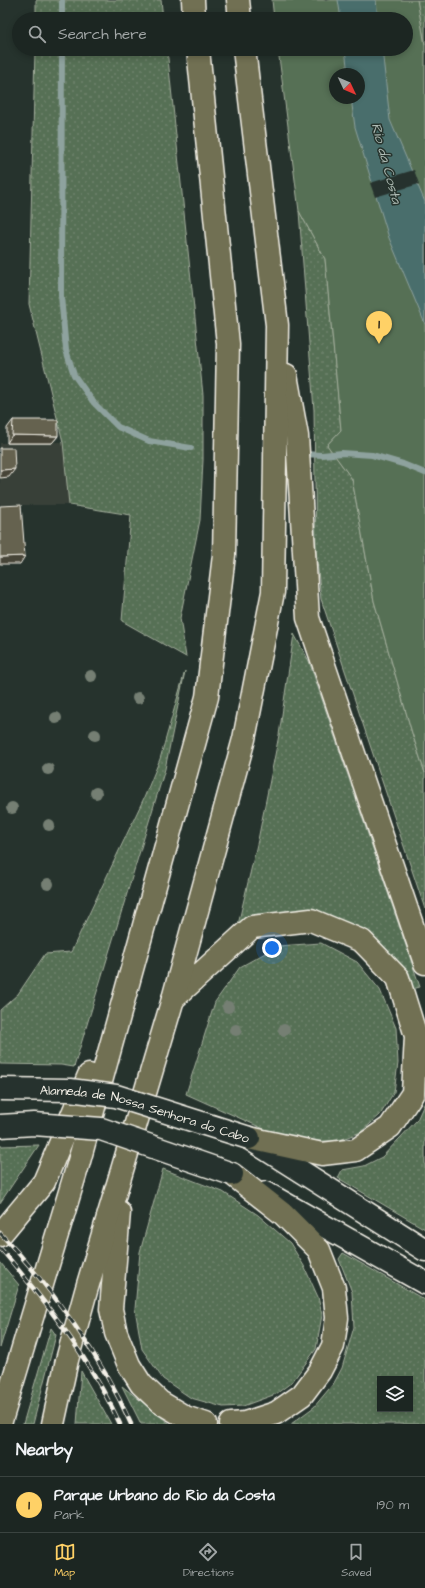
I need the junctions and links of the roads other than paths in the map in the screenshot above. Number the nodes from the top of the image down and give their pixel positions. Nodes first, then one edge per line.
1 (192, 0) edge
2 (238, 0) edge
3 (193, 12) edge
4 (239, 12) edge
5 (199, 56) edge
6 (245, 56) edge
7 (277, 325) junction
8 (425, 963) edge
9 (125, 991) junction
10 (173, 999) junction
11 (0, 1089) edge
12 (0, 1126) edge
13 (249, 1138) junction
14 (124, 1160) junction
15 (232, 1174) junction
16 (0, 1235) edge
17 (425, 1250) edge
18 (425, 1283) edge
19 (0, 1424) edge
20 (53, 1424) edge
21 (206, 1424) edge
22 (231, 1424) edge

1 - 3 highway
2 - 4 highway
5 - 9 highway
6 - 7 highway
7 - 8 highway
7 - 10 highway
9 - 16 highway
9 - 19 highway
10 - 13 highway
10 - 14 highway
11 - 13 main road, Alameda de Nossa Senhora do Cabo, bridge
12 - 15 main road, Alameda de Nossa Senhora do Cabo, bridge
13 - 17 main road, Alameda de Nossa Senhora do Cabo
14 - 20 highway
14 - 21 highway
15 - 18 main road, Alameda de Nossa Senhora do Cabo
15 - 22 highway

